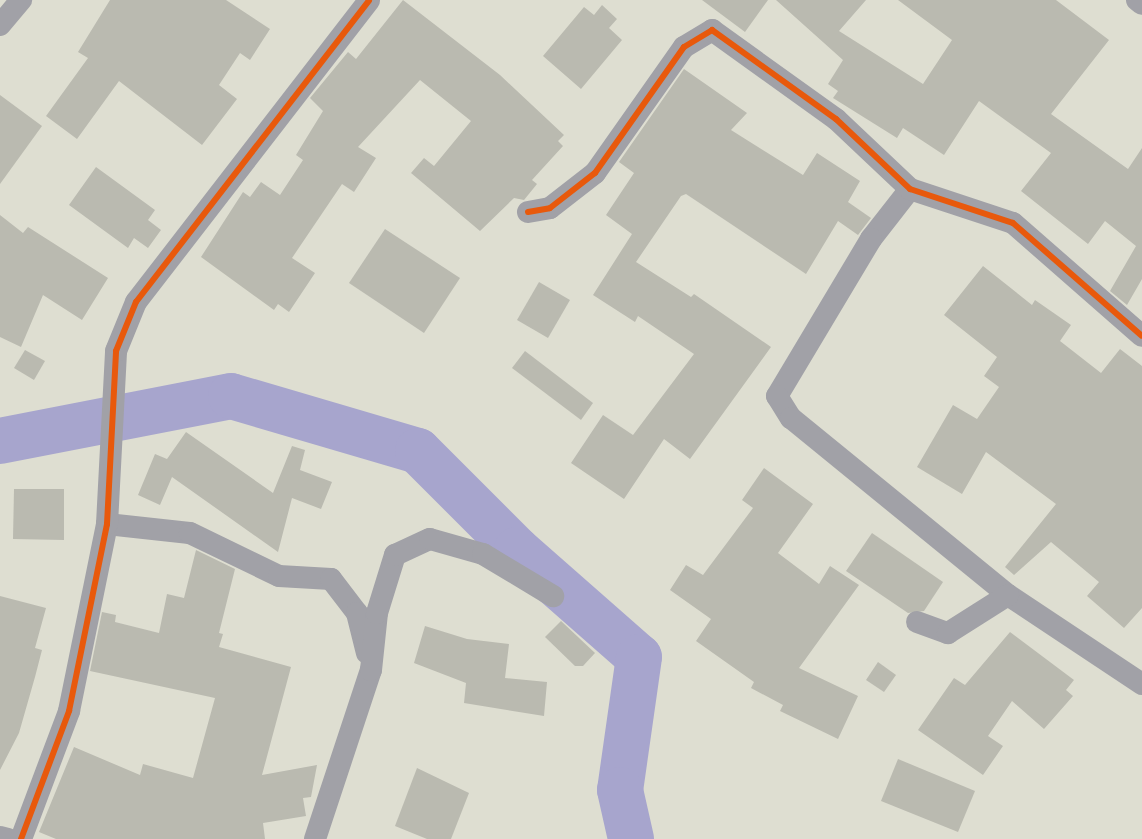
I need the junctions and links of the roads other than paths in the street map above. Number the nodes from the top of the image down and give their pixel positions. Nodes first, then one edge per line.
1 (21, 0) edge
2 (368, 0) edge
3 (1137, 0) edge
4 (1142, 4) edge
5 (0, 25) edge
6 (910, 189) junction
7 (528, 212) dead end
8 (1142, 336) edge
9 (107, 524) junction
10 (1008, 595) junction
11 (553, 596) dead end
12 (917, 622) dead end
13 (371, 670) junction
14 (1142, 684) edge
15 (0, 837) edge
16 (8, 839) edge
17 (21, 839) edge
18 (315, 839) edge

1 - 5 street
2 - 9 street
3 - 4 street
6 - 7 street
6 - 8 street
6 - 10 street
9 - 13 street
9 - 17 street
10 - 12 street
10 - 14 street
11 - 13 street
13 - 18 street
15 - 16 street

